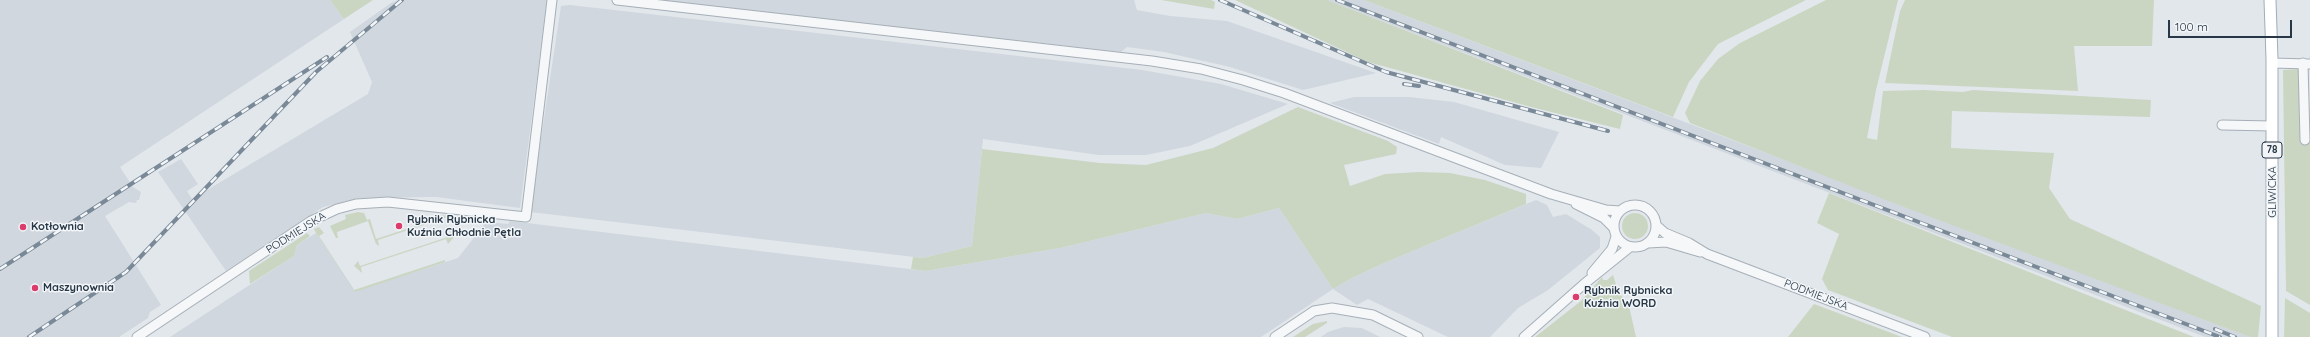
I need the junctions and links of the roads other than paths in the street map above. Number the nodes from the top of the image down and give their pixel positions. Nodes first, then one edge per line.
1 (552, 0) edge
2 (617, 0) edge
3 (2270, 0) edge
4 (2272, 63) junction
5 (2307, 64) edge
6 (2222, 125) dead end
7 (2272, 126) junction
8 (2305, 140) dead end
9 (1569, 201) junction
10 (1620, 211) junction
11 (1656, 225) junction
12 (1613, 227) junction
13 (1616, 237) junction
14 (1648, 243) junction
15 (1630, 247) junction
16 (1707, 254) junction
17 (1584, 284) junction
18 (137, 337) edge
19 (1275, 337) edge
20 (1418, 337) edge
21 (1524, 337) edge
22 (1925, 337) edge
23 (2272, 337) edge

1 - 18 street, PODMIEJSKA
2 - 9 street
3 - 4 main road, GLIWICKA / 78
4 - 5 street
4 - 7 main road, GLIWICKA / 78
5 - 8 street
6 - 7 street
7 - 23 main road, GLIWICKA / 78
9 - 10 street
9 - 12 street
10 - 11 street
10 - 12 street
11 - 14 street
11 - 16 street, PODMIEJSKA
12 - 13 street
13 - 15 street
13 - 17 street
14 - 15 street
14 - 16 street, PODMIEJSKA
15 - 17 street
16 - 22 street, PODMIEJSKA
17 - 21 street
19 - 20 street

